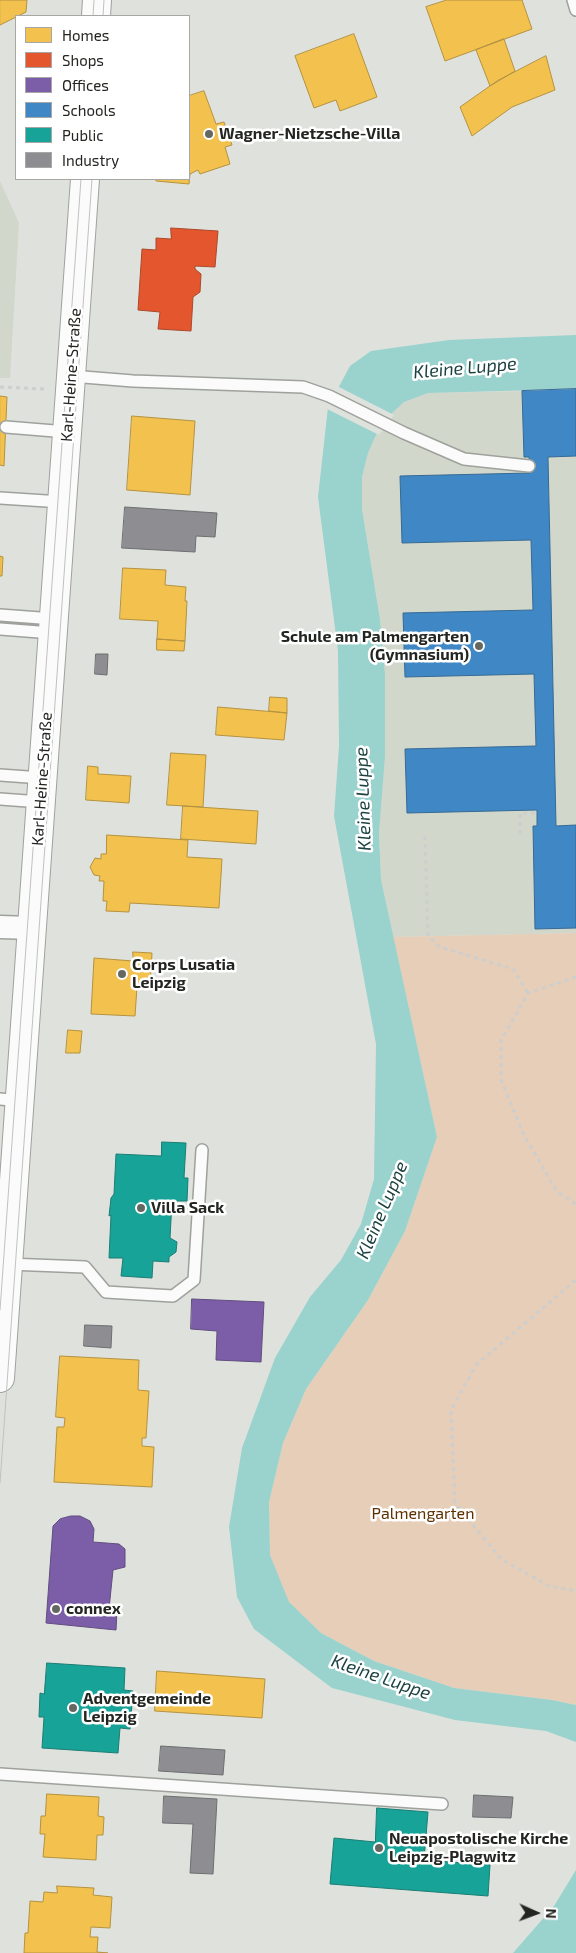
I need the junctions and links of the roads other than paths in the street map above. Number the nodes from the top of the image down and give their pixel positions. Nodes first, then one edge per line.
1 (97, 0) edge
2 (573, 0) edge
3 (576, 10) edge
4 (96, 15) edge
5 (85, 180) edge
6 (70, 383) junction
7 (6, 427) dead end
8 (67, 432) junction
9 (530, 466) dead end
10 (0, 498) edge
11 (62, 502) junction
12 (0, 615) edge
13 (53, 626) junction
14 (0, 629) edge
15 (0, 775) edge
16 (42, 790) junction
17 (0, 799) edge
18 (0, 926) edge
19 (32, 928) junction
20 (10, 1100) edge
21 (202, 1150) dead end
22 (7, 1176) edge
23 (8, 1264) junction
24 (2, 1306) edge
25 (0, 1378) edge
26 (0, 1774) edge
27 (442, 1804) dead end

1 - 4 main road
2 - 3 lane
5 - 6 main road, Karl-Heine-Straße
6 - 8 main road, Karl-Heine-Straße
6 - 9 lane
7 - 8 lane
8 - 11 main road, Karl-Heine-Straße
10 - 11 lane
11 - 13 main road, Karl-Heine-Straße
12 - 13 lane
13 - 14 lane
13 - 16 main road, Karl-Heine-Straße
15 - 16 lane
16 - 17 lane
16 - 19 main road, Karl-Heine-Straße
18 - 19 street
19 - 20 main road, Karl-Heine-Straße
20 - 22 main road, Karl-Heine-Straße
21 - 23 lane
22 - 23 main road, Karl-Heine-Straße
23 - 24 main road, Karl-Heine-Straße
24 - 25 main road, Karl-Heine-Straße
26 - 27 lane

